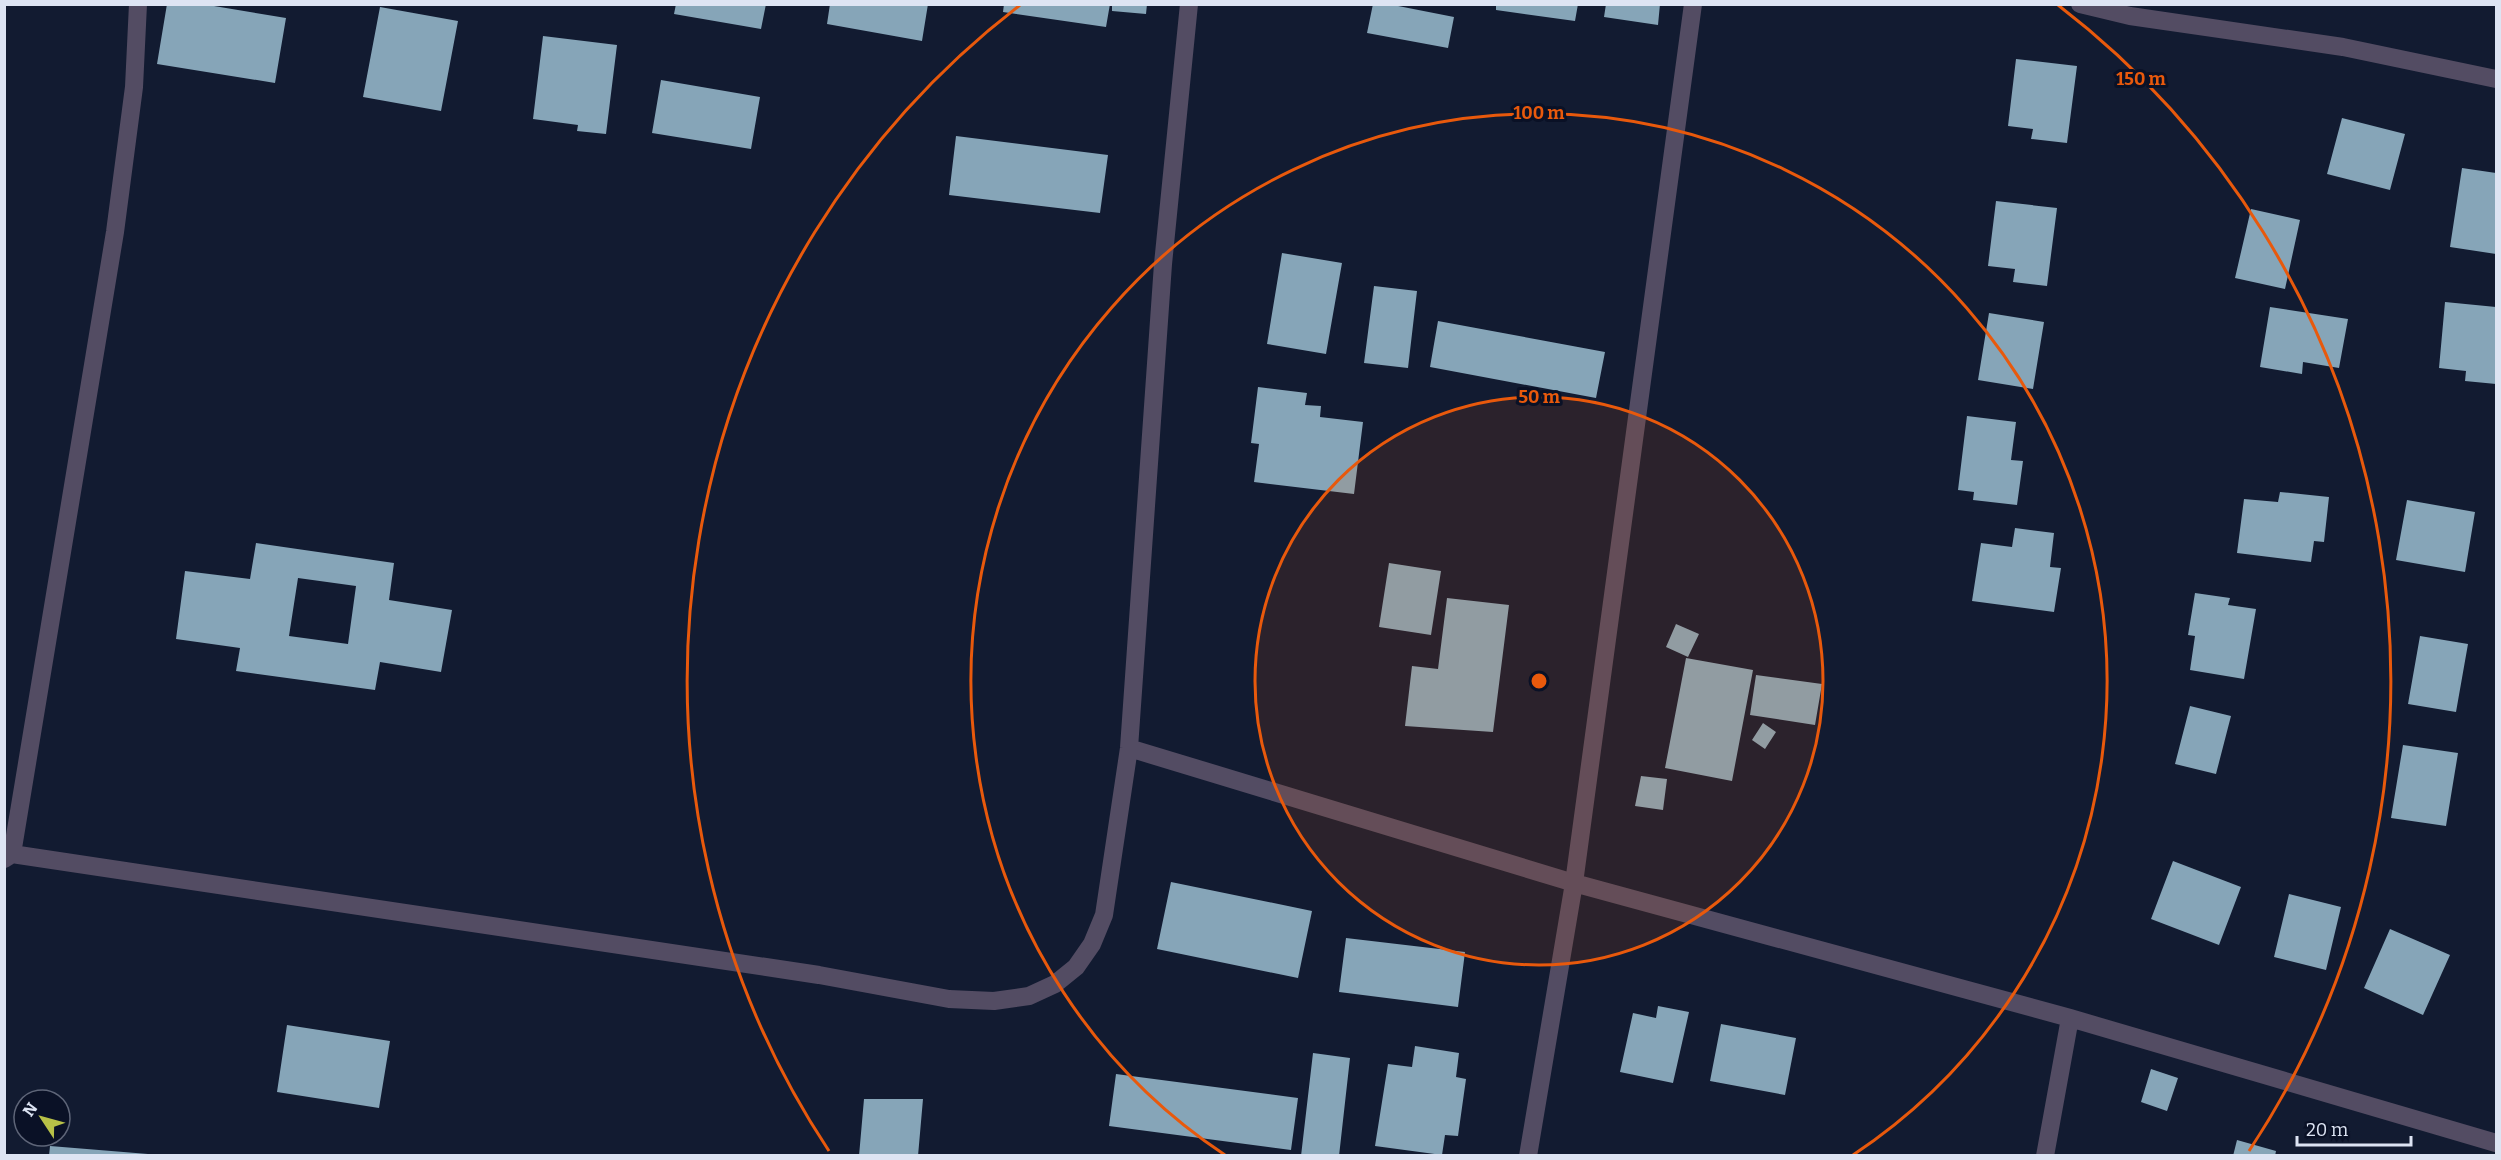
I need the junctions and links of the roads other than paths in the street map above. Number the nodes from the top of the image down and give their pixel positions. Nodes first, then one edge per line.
1 (138, 4) edge
2 (1189, 4) edge
3 (1693, 4) edge
4 (2080, 4) edge
5 (2496, 79) edge
6 (1130, 748) junction
7 (8, 856) edge
8 (1574, 883) junction
9 (2070, 1018) junction
10 (2496, 1143) edge
11 (1528, 1155) edge
12 (2045, 1155) edge

1 - 7 street
2 - 6 street
3 - 8 street
4 - 5 street
6 - 7 street
6 - 8 street
8 - 9 street
8 - 11 street
9 - 10 street
9 - 12 street

